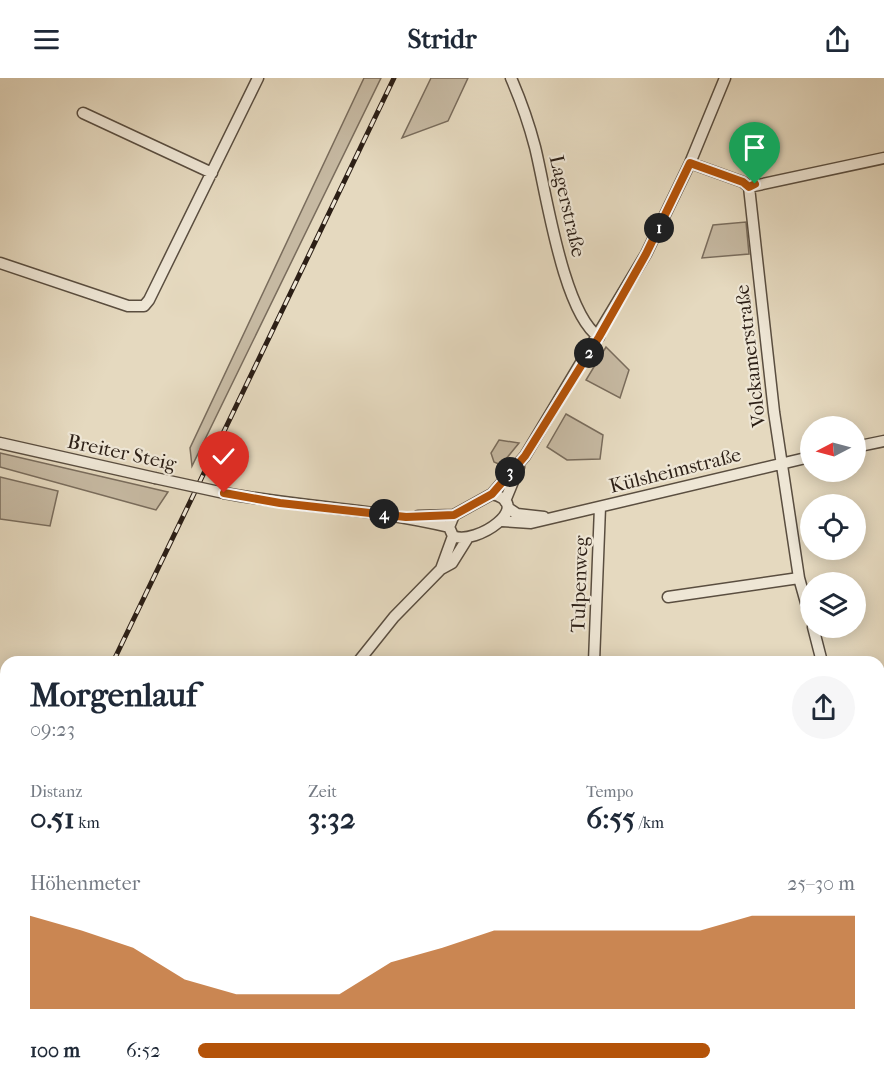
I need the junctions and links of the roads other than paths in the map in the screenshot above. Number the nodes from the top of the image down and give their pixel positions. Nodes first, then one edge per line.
1 (258, 78) edge
2 (511, 78) edge
3 (725, 78) edge
4 (83, 113) dead end
5 (884, 158) edge
6 (690, 163) junction
7 (212, 174) junction
8 (749, 187) junction
9 (0, 263) edge
10 (599, 337) junction
11 (884, 441) edge
12 (0, 443) edge
13 (866, 445) edge
14 (525, 456) junction
15 (800, 459) edge
16 (782, 463) junction
17 (492, 494) junction
18 (507, 504) junction
19 (600, 507) junction
20 (454, 515) junction
21 (406, 517) junction
22 (548, 517) junction
23 (502, 521) junction
24 (451, 531) junction
25 (467, 539) junction
26 (441, 568) junction
27 (799, 578) junction
28 (800, 582) edge
29 (668, 597) dead end
30 (816, 638) edge
31 (362, 656) edge
32 (594, 656) edge
33 (820, 656) edge

1 - 7 street
2 - 10 street, Lagerstraße
3 - 6 street
4 - 7 street
5 - 8 street
6 - 8 street
6 - 10 street
7 - 9 street
8 - 16 street, Volckamerstraße
10 - 14 street
11 - 13 street
12 - 21 street, Breiter Steig, bridge
14 - 17 street
14 - 18 street
15 - 16 street, Külsheimstraße
16 - 19 street, Külsheimstraße
16 - 27 street, Volckamerstraße
17 - 18 street, Külsheimstraße
17 - 20 street
18 - 22 street, Külsheimstraße
18 - 23 street
19 - 22 street, Külsheimstraße
19 - 32 street, Tulpenweg
20 - 21 street
20 - 24 street
21 - 24 street, Breiter Steig
22 - 23 street, Külsheimstraße
23 - 25 street
24 - 25 street, Breiter Steig
24 - 26 street
25 - 26 street
26 - 31 street
27 - 28 street, Volckamerstraße
27 - 29 street
30 - 33 street

